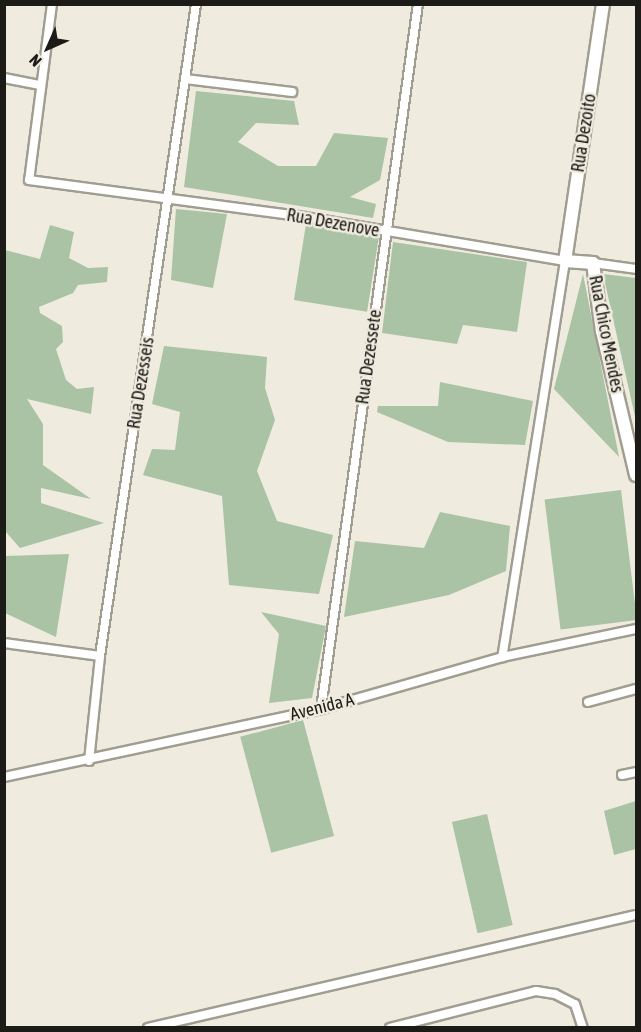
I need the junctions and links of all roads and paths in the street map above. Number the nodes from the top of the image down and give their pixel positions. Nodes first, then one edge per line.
1 (52, 4) edge
2 (196, 4) edge
3 (418, 4) edge
4 (603, 4) edge
5 (4, 78) edge
6 (185, 79) junction
7 (40, 85) junction
8 (292, 92) dead end
9 (169, 200) junction
10 (385, 232) junction
11 (565, 261) junction
12 (593, 264) junction
13 (636, 270) edge
14 (636, 475) edge
15 (636, 629) edge
16 (4, 643) edge
17 (100, 656) junction
18 (502, 657) junction
19 (636, 689) edge
20 (588, 702) dead end
21 (321, 709) junction
22 (89, 761) junction
23 (636, 772) edge
24 (622, 775) dead end
25 (4, 777) edge
26 (636, 915) edge
27 (420, 1024) edge
28 (160, 1026) edge
29 (148, 1028) edge
30 (390, 1028) edge
31 (583, 1028) edge

1 - 7 street
2 - 6 street, Rua Dezesseis
3 - 10 street, Rua Dezessete
4 - 11 main road, Rua Dezoito
5 - 7 street
6 - 8 street
6 - 9 street, Rua Dezesseis
7 - 9 street, Rua Dezenove
9 - 10 street, Rua Dezenove
9 - 17 street, Rua Dezesseis
10 - 11 street, Rua Dezenove
10 - 21 street, Rua Dezessete
11 - 12 main road, Rua Dezenove
11 - 18 street
12 - 13 street, Rua Dezenove
12 - 14 main road, Rua Chico Mendes
15 - 18 street, Avenida A
16 - 17 street
17 - 22 street, Rua Dezesseis
18 - 21 street, Avenida A
19 - 20 street
21 - 22 street, Avenida A
22 - 25 street, Avenida A
23 - 24 street
26 - 28 street
27 - 30 street
27 - 31 street
28 - 29 street

